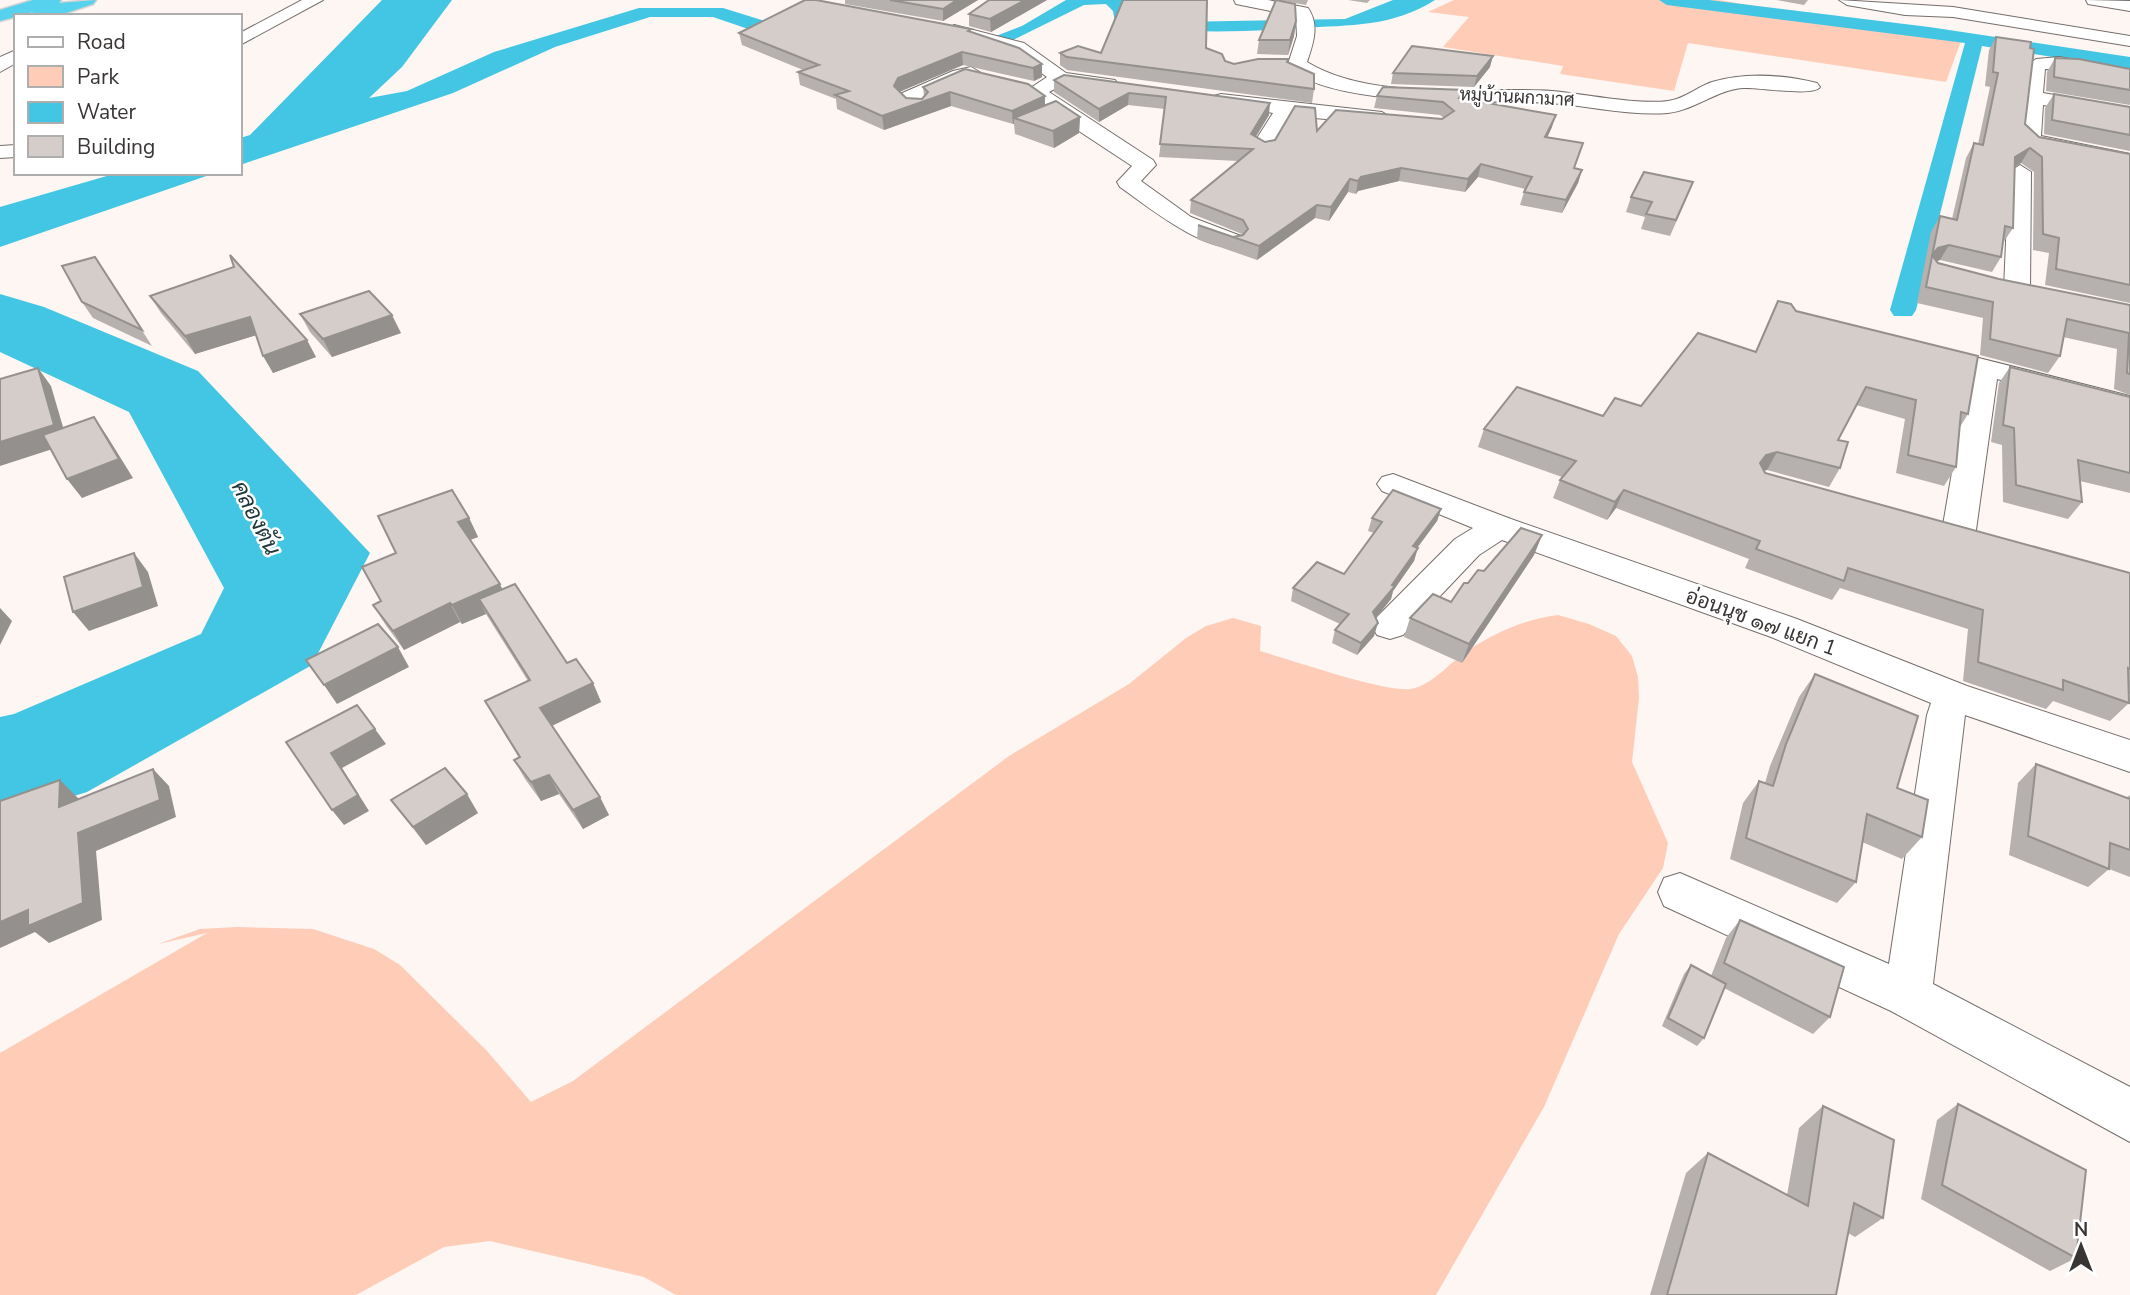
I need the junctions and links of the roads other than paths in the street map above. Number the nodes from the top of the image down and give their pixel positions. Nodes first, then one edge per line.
1 (52, 0) edge
2 (87, 0) edge
3 (315, 0) edge
4 (1242, 0) edge
5 (1847, 0) edge
6 (2094, 0) edge
7 (1827, 2) dead end
8 (2130, 6) edge
9 (1925, 11) junction
10 (44, 14) edge
11 (971, 15) edge
12 (0, 16) edge
13 (242, 39) edge
14 (2130, 41) edge
15 (1272, 63) edge
16 (1297, 64) junction
17 (984, 76) edge
18 (2130, 76) edge
19 (1061, 78) junction
20 (1127, 87) edge
21 (1810, 87) dead end
22 (1196, 96) edge
23 (2033, 97) junction
24 (916, 106) edge
25 (1286, 109) junction
26 (2130, 114) edge
27 (1397, 119) edge
28 (1263, 146) edge
29 (2130, 162) edge
30 (2020, 172) edge
31 (1232, 241) edge
32 (1991, 283) edge
33 (1904, 347) edge
34 (1983, 368) junction
35 (2130, 405) edge
36 (1393, 484) dead end
37 (1499, 527) junction
38 (1958, 537) edge
39 (1390, 626) dead end
40 (1953, 695) junction
41 (2130, 756) edge
42 (1680, 892) dead end
43 (1909, 995) junction
44 (2130, 1116) edge

1 - 12 highway
2 - 10 highway
3 - 13 street
4 - 16 street
5 - 9 street
6 - 8 street
7 - 9 street
9 - 14 street
11 - 19 street
15 - 16 street
16 - 21 street, หมู่บ้านผกามาศ
17 - 24 street
18 - 23 street
19 - 20 street
19 - 31 street
22 - 25 street
23 - 26 street
23 - 29 street
25 - 27 street
25 - 28 street
30 - 32 street
33 - 34 street
34 - 35 street
34 - 38 street
36 - 37 street, อ่อนนุช ๑๗ แยก 1
37 - 39 street
37 - 40 street, อ่อนนุช ๑๗ แยก 1
40 - 41 street, อ่อนนุช ๑๗ แยก 1
40 - 43 street
42 - 43 street
43 - 44 street

